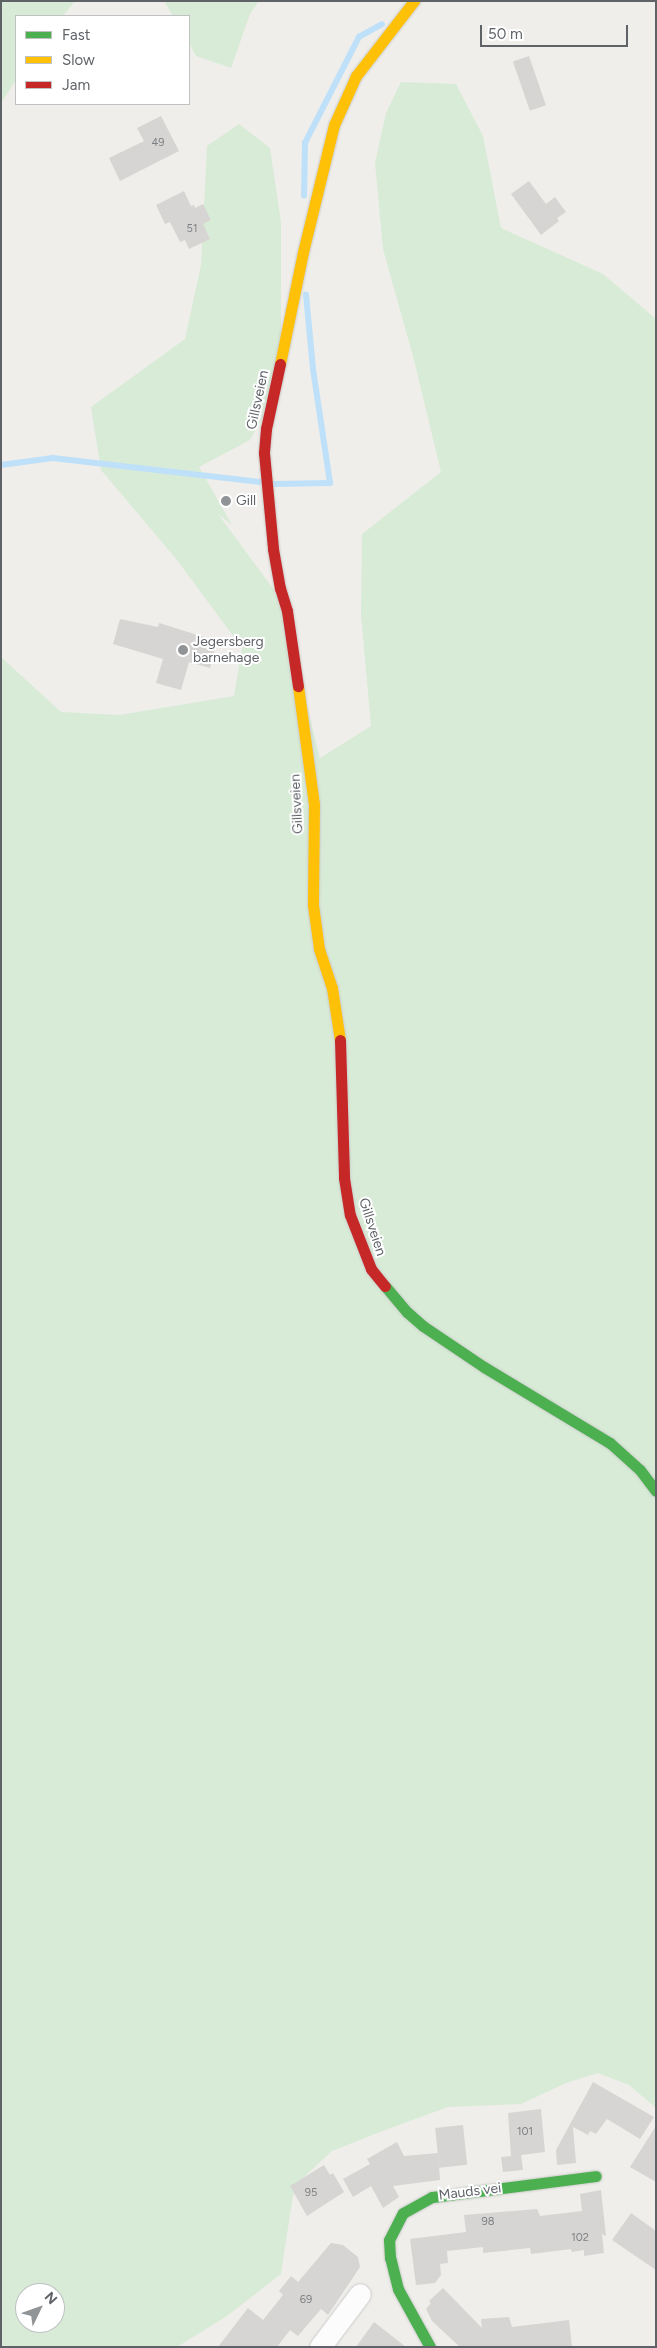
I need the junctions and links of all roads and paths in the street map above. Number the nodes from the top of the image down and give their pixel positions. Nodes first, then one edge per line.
1 (414, 1) edge
2 (656, 1490) edge
3 (596, 2176) dead end
4 (360, 2294) dead end
5 (320, 2347) edge
6 (430, 2347) edge

1 - 2 street, Gillsveien
3 - 6 street, Mauds vei
4 - 5 street

